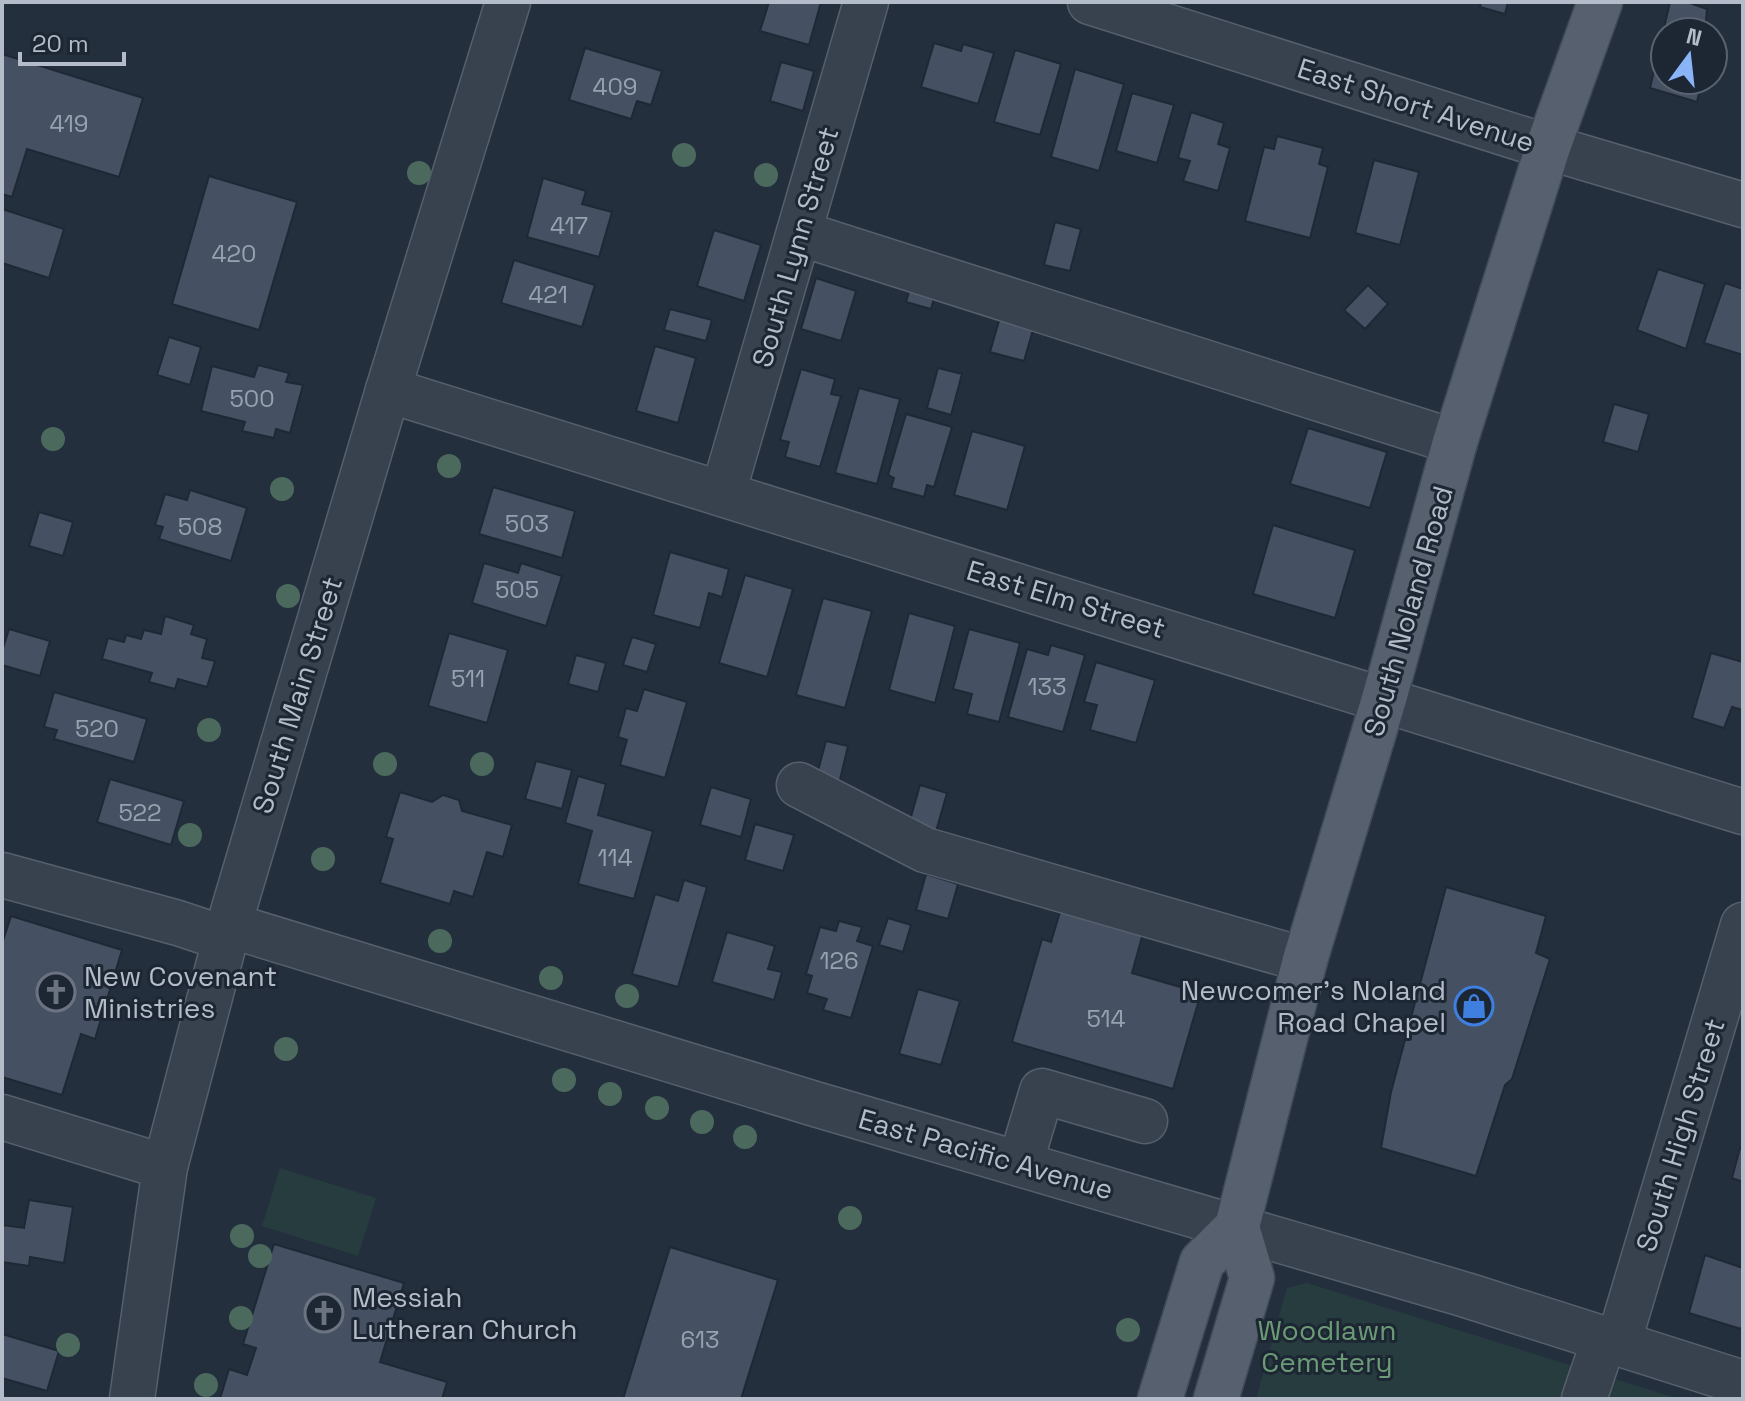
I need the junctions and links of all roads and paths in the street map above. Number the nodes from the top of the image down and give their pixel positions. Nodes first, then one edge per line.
1 (508, 2) edge
2 (866, 2) edge
3 (1090, 2) edge
4 (1600, 2) edge
5 (1548, 147) junction
6 (1743, 205) edge
7 (799, 233) junction
8 (388, 390) junction
9 (1455, 442) junction
10 (723, 493) junction
11 (1384, 699) junction
12 (799, 785) dead end
13 (1743, 812) edge
14 (2, 875) edge
15 (1743, 925) edge
16 (227, 932) junction
17 (1305, 960) junction
18 (2, 1117) edge
19 (1145, 1121) dead end
20 (1020, 1164) junction
21 (165, 1167) junction
22 (1237, 1227) junction
23 (1611, 1342) junction
24 (1743, 1383) edge
25 (1597, 1396) edge
26 (132, 1399) edge
27 (1160, 1399) edge
28 (1216, 1399) edge

1 - 8 street, South Main Street
2 - 7 street, South Lynn Street
3 - 5 street, East Short Avenue
4 - 5 main road, South Noland Road
5 - 6 street, East Short Avenue
5 - 9 main road, South Noland Road
7 - 9 street
7 - 10 street, South Lynn Street
8 - 10 street, East Elm Street
8 - 16 street, South Main Street
9 - 11 main road, South Noland Road
10 - 11 street, East Elm Street
11 - 13 street, East Elm Street
11 - 17 main road, South Noland Road
12 - 17 street
14 - 16 street, East Pacific Avenue
15 - 23 street, South High Street
16 - 20 street, East Pacific Avenue
16 - 21 street, South Main Street
17 - 22 main road, South Noland Road
18 - 21 street
19 - 20 street
20 - 22 street, East Pacific Avenue
21 - 26 street, South Main Street
22 - 23 street, East Pacific Avenue
22 - 27 main road
22 - 28 main road
23 - 24 street, East Pacific Avenue
23 - 25 street, South High Street

